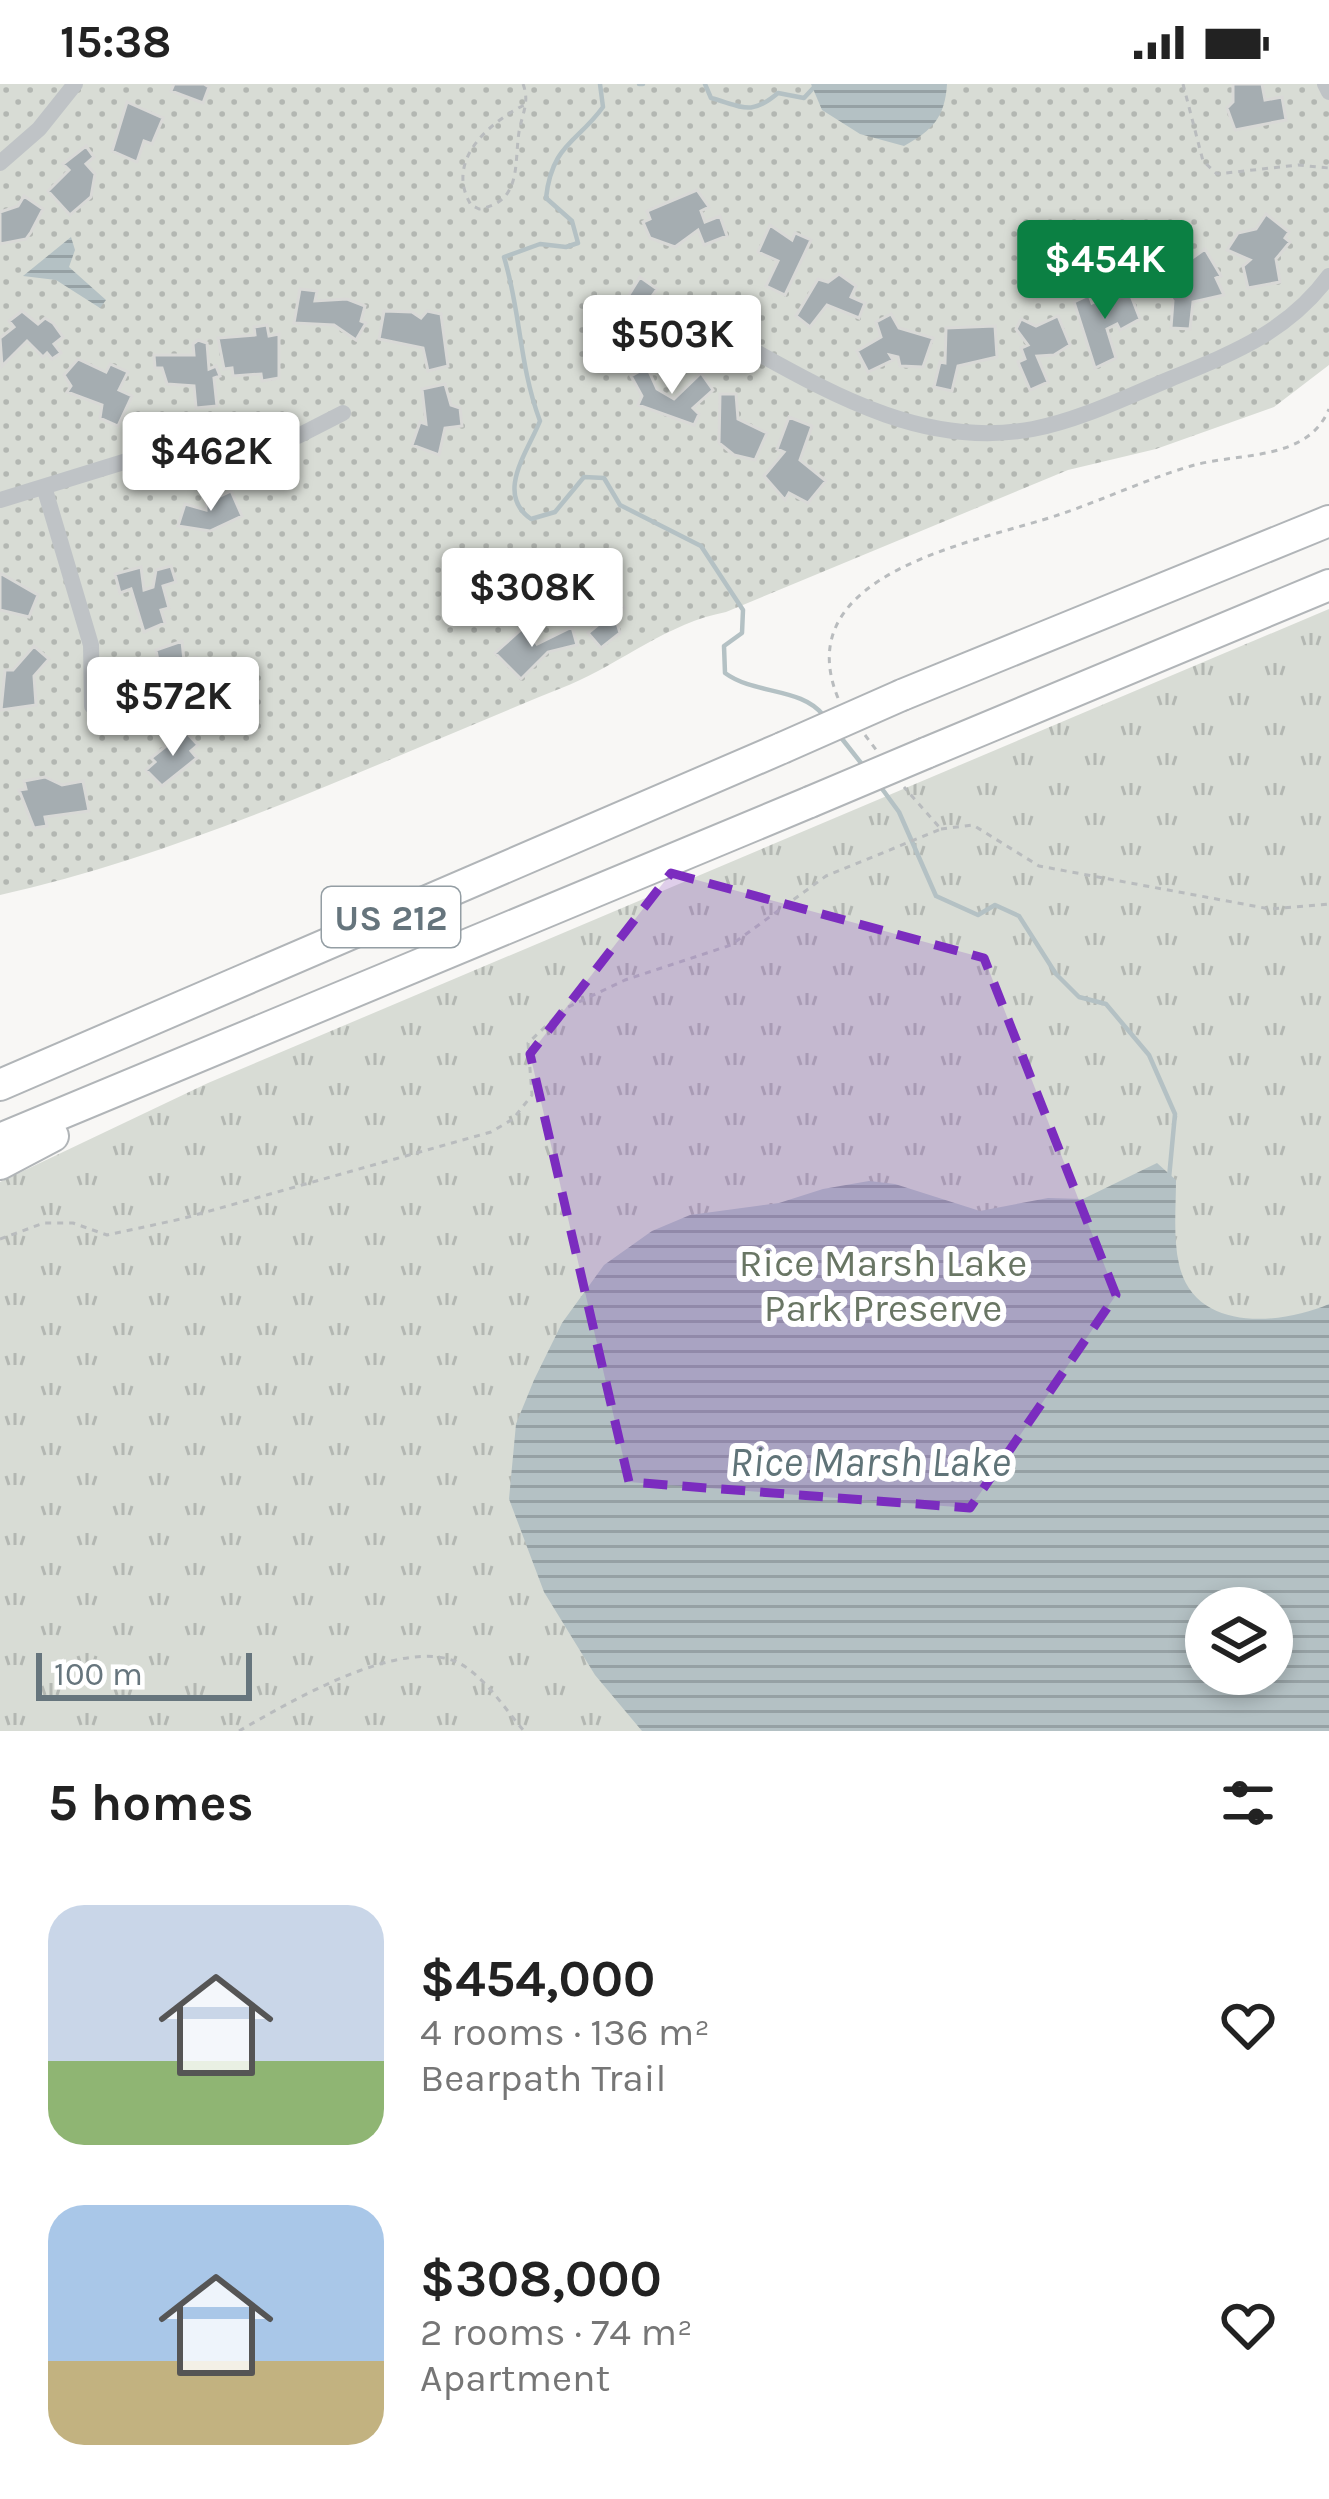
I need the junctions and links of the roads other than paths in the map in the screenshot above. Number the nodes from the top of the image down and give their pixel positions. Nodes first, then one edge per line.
1 (75, 84) edge
2 (0, 163) edge
3 (1329, 276) edge
4 (716, 330) dead end
5 (343, 412) dead end
6 (45, 490) junction
7 (0, 500) edge
8 (1329, 521) edge
9 (1329, 585) edge
10 (92, 706) dead end
11 (0, 1085) edge
12 (132, 1087) junction
13 (0, 1139) edge
14 (0, 1164) edge

1 - 2 street
3 - 4 street
5 - 6 street
6 - 7 street
6 - 10 street
8 - 11 highway, US 212, bridge
9 - 12 highway, US 212, bridge
12 - 13 highway, US 212
12 - 14 highway

